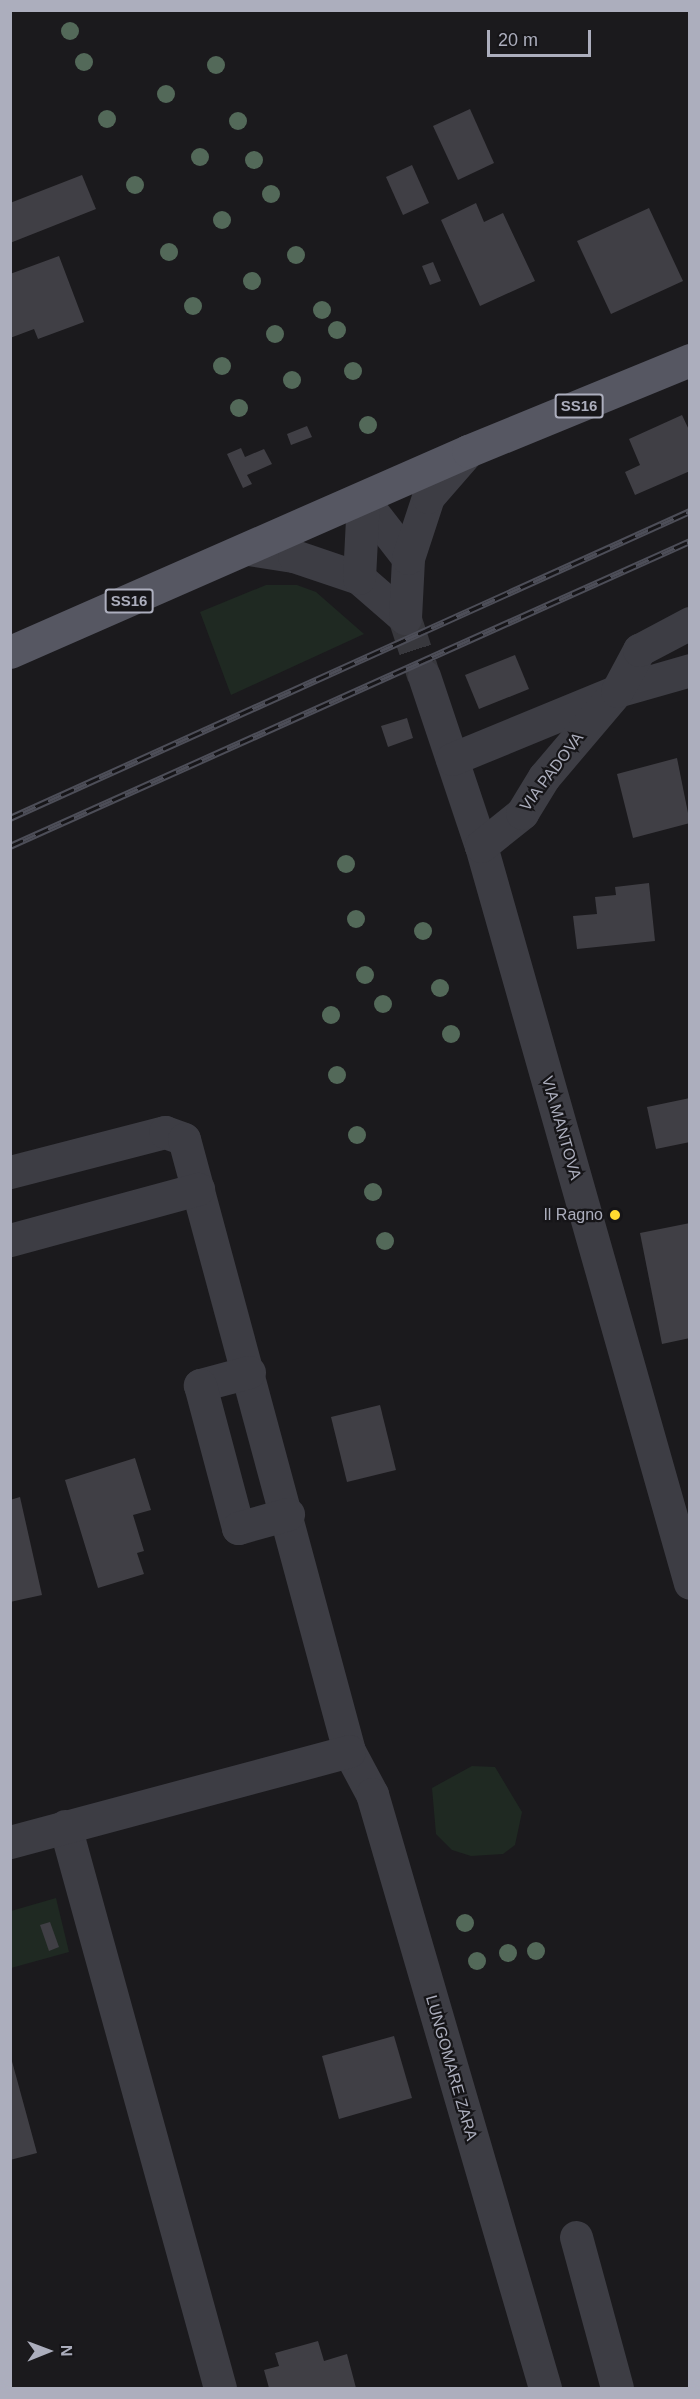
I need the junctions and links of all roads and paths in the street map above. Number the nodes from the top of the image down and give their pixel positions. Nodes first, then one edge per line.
1 (690, 360) edge
2 (468, 451) junction
3 (363, 500) junction
4 (248, 549) junction
5 (408, 558) junction
6 (359, 578) junction
7 (690, 623) edge
8 (10, 652) edge
9 (690, 670) edge
10 (424, 676) tunnel mouth
11 (617, 691) junction
12 (452, 759) junction
13 (481, 846) junction
14 (10, 1172) edge
15 (198, 1189) junction
16 (10, 1240) edge
17 (249, 1372) junction
18 (288, 1514) junction
19 (690, 1583) edge
20 (349, 1751) junction
21 (65, 1826) junction
22 (10, 1842) edge
23 (576, 2237) dead end
24 (220, 2388) edge
25 (545, 2388) edge
26 (617, 2388) edge

1 - 2 main road, SS16
2 - 3 main road, SS16
2 - 5 street
3 - 4 main road, SS16
3 - 5 street
3 - 6 street
4 - 6 street
4 - 8 main road, SS16
5 - 6 street
7 - 11 street, VIA PADOVA
9 - 11 street
10 - 12 street, VIA MANTOVA
11 - 12 street, VIA PADOVA
11 - 13 street, VIA PADOVA
12 - 13 street, VIA MANTOVA
13 - 19 street, VIA MANTOVA
14 - 15 street, LUNGOMARE ZARA
15 - 16 street
15 - 17 street, LUNGOMARE ZARA
17 - 18 street, LUNGOMARE ZARA
17 - 18 street
18 - 20 street, LUNGOMARE ZARA
20 - 21 street
20 - 25 street, LUNGOMARE ZARA
21 - 22 street
21 - 24 street
23 - 26 street

